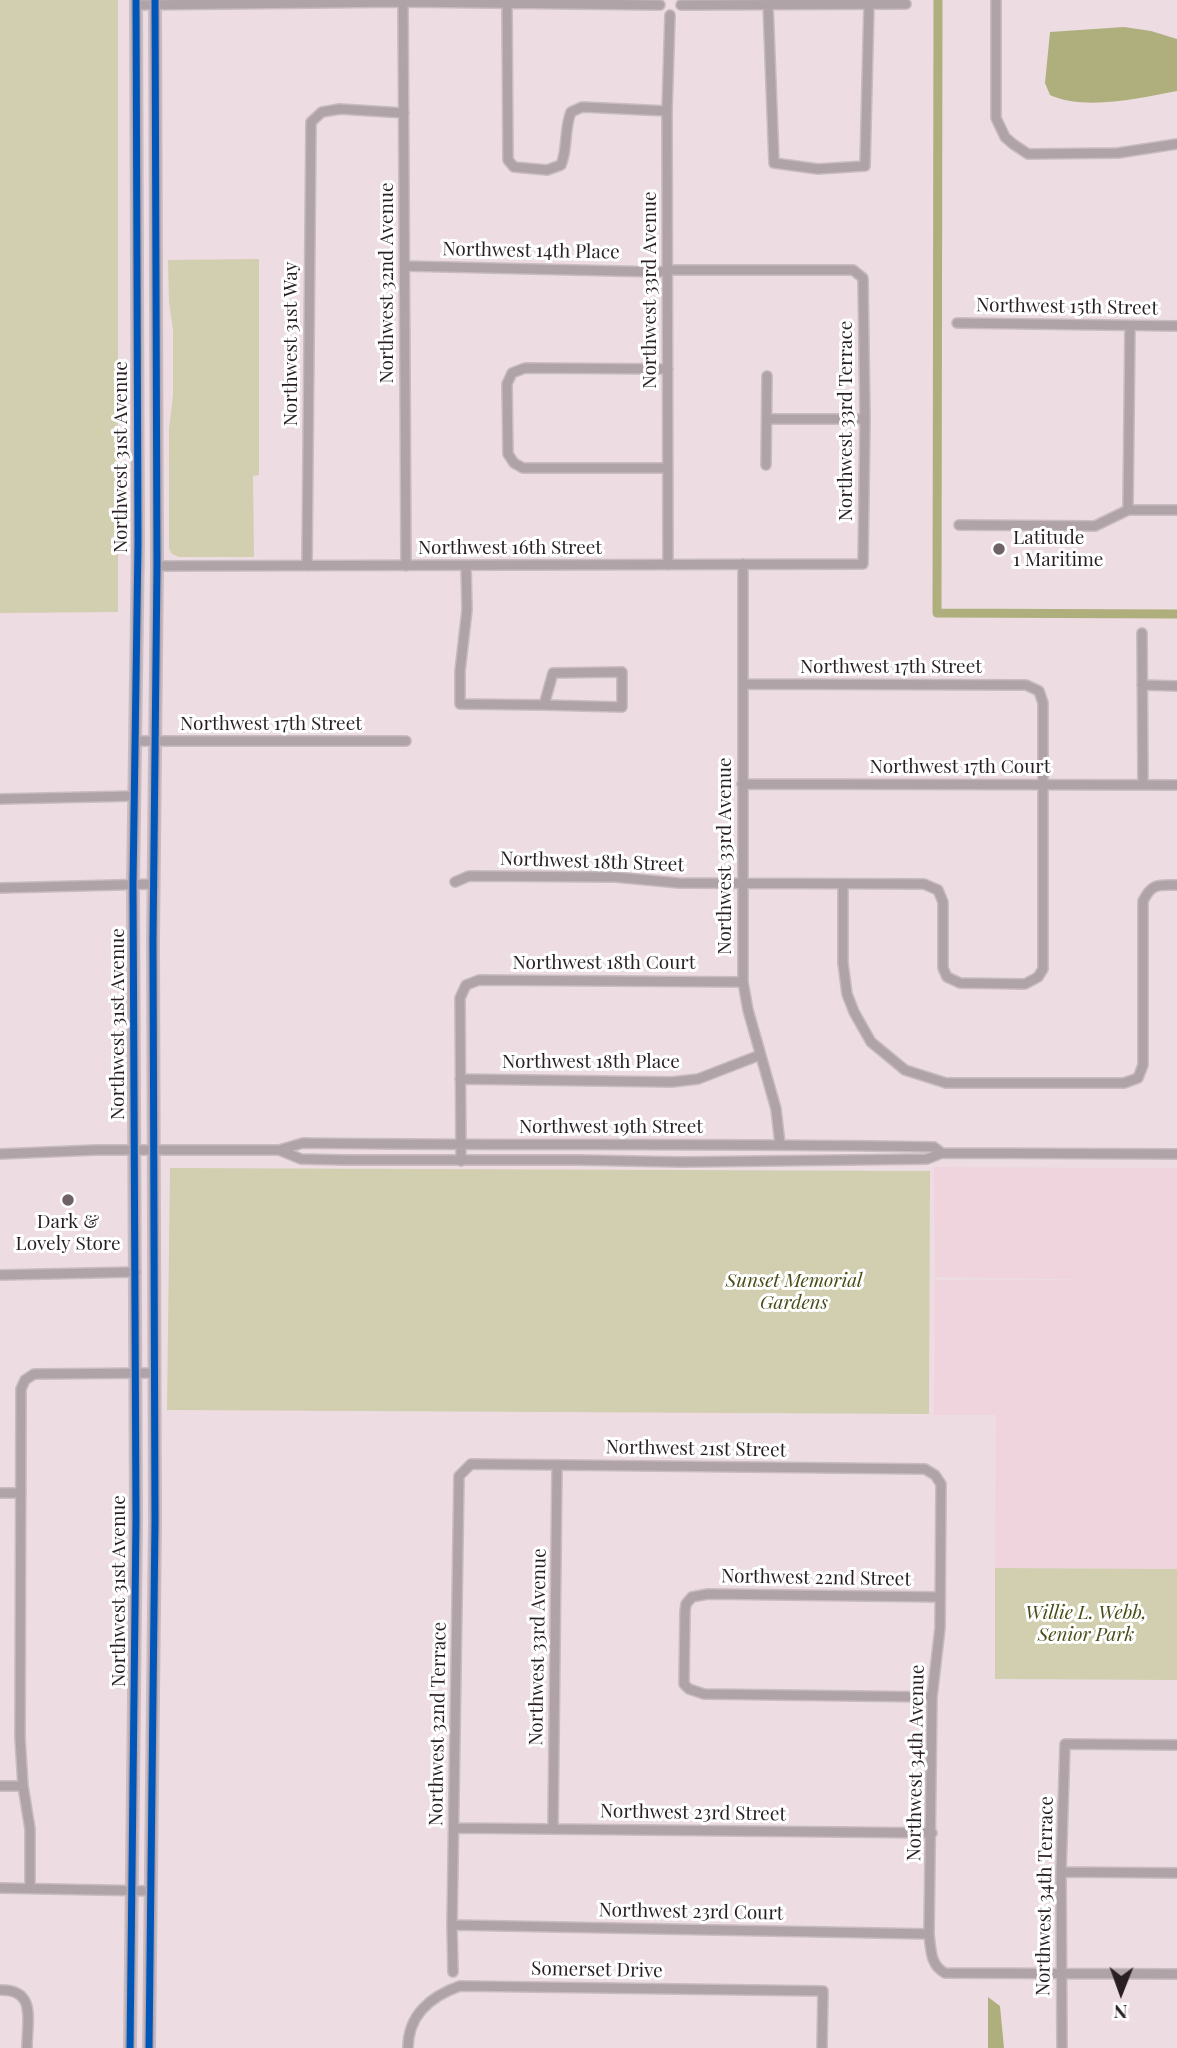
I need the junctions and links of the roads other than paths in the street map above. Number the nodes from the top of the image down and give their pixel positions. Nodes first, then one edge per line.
1 (996, 0) edge
2 (403, 1) edge
3 (136, 2) edge
4 (155, 2) edge
5 (680, 2) edge
6 (661, 3) edge
7 (507, 4) junction
8 (768, 4) junction
9 (869, 4) junction
10 (906, 4) dead end
11 (670, 15) junction
12 (667, 111) junction
13 (404, 113) junction
14 (1177, 144) edge
15 (405, 266) junction
16 (668, 270) junction
17 (863, 278) joint
18 (957, 323) dead end
19 (1130, 326) junction
20 (1177, 326) edge
21 (668, 369) junction
22 (766, 376) dead end
23 (767, 419) junction
24 (864, 419) junction
25 (766, 465) dead end
26 (667, 468) junction
27 (1128, 510) junction
28 (1177, 510) edge
29 (958, 526) dead end
30 (138, 543) junction
31 (863, 564) joint
32 (668, 565) junction
33 (743, 565) junction
34 (157, 566) junction
35 (307, 566) junction
36 (406, 566) junction
37 (466, 566) junction
38 (1142, 632) dead end
39 (743, 684) junction
40 (1142, 685) junction
41 (1177, 686) edge
42 (544, 705) junction
43 (136, 741) junction
44 (155, 741) junction
45 (406, 741) dead end
46 (742, 784) junction
47 (1043, 785) junction
48 (1143, 785) junction
49 (1177, 785) edge
50 (135, 796) junction
51 (0, 799) edge
52 (455, 881) dead end
53 (743, 883) junction
54 (133, 884) junction
55 (154, 884) junction
56 (843, 884) junction
57 (1177, 885) edge
58 (0, 888) edge
59 (743, 982) junction
60 (760, 1055) junction
61 (460, 1079) junction
62 (780, 1144) junction
63 (461, 1146) junction
64 (134, 1149) junction
65 (153, 1149) junction
66 (279, 1150) junction
67 (942, 1153) junction
68 (0, 1154) edge
69 (1177, 1154) edge
70 (461, 1161) junction
71 (136, 1272) junction
72 (0, 1275) edge
73 (136, 1372) junction
74 (155, 1373) junction
75 (557, 1466) junction
76 (935, 1475) joint
77 (459, 1476) joint
78 (0, 1493) edge
79 (21, 1493) junction
80 (940, 1597) junction
81 (932, 1697) junction
82 (1177, 1745) edge
83 (0, 1786) edge
84 (23, 1786) junction
85 (455, 1828) junction
86 (553, 1829) junction
87 (932, 1833) junction
88 (1061, 1872) junction
89 (1177, 1873) edge
90 (0, 1888) edge
91 (30, 1888) junction
92 (132, 1890) junction
93 (151, 1891) junction
94 (452, 1925) junction
95 (929, 1934) junction
96 (453, 1972) dead end
97 (1062, 1973) junction
98 (1177, 1975) edge
99 (0, 1990) edge
100 (27, 2048) edge
101 (130, 2048) edge
102 (149, 2048) edge
103 (408, 2048) edge
104 (822, 2048) edge
105 (1062, 2048) edge

1 - 14 street
2 - 4 street
2 - 7 street
2 - 13 street, Northwest 32nd Avenue
3 - 4 street
3 - 30 main road, Northwest 31st Avenue
4 - 34 main road, Northwest 31st Avenue
5 - 8 street
5 - 11 street
6 - 7 street
6 - 11 street
7 - 12 street
8 - 9 street
8 - 9 street
9 - 10 street
11 - 12 street, Northwest 33rd Avenue
12 - 16 street, Northwest 33rd Avenue
13 - 15 street, Northwest 32nd Avenue
13 - 35 street, Northwest 31st Way
15 - 16 street, Northwest 14th Place
15 - 36 street, Northwest 32nd Avenue
16 - 17 street, Northwest 14th Place
16 - 21 street, Northwest 33rd Avenue
17 - 24 street, Northwest 33rd Terrace
18 - 19 street, Northwest 15th Street
19 - 20 street, Northwest 15th Street
19 - 27 street
21 - 26 street, Northwest 33rd Avenue
21 - 26 street
22 - 23 street
23 - 24 street
23 - 25 street
24 - 31 street, Northwest 33rd Terrace
26 - 32 street, Northwest 33rd Avenue
27 - 28 street
27 - 29 street
30 - 34 main road
30 - 43 main road, Northwest 31st Avenue
31 - 33 street, Northwest 16th Street
32 - 33 street, Northwest 16th Street
32 - 37 street, Northwest 16th Street
33 - 39 street, Northwest 33rd Avenue
34 - 35 street, Northwest 16th Street
34 - 44 main road, Northwest 31st Avenue
35 - 36 street, Northwest 16th Street
36 - 37 street, Northwest 16th Street
37 - 42 street
38 - 40 street
39 - 46 street, Northwest 33rd Avenue
39 - 47 street, Northwest 17th Street
40 - 41 street
40 - 48 street
42 - 42 street
43 - 44 street, Northwest 17th Street
43 - 50 main road, Northwest 31st Avenue
44 - 45 street, Northwest 17th Street
44 - 55 main road, Northwest 31st Avenue
46 - 47 street, Northwest 17th Court
46 - 53 street, Northwest 33rd Avenue
47 - 48 street, Northwest 17th Court
47 - 56 street, Northwest 18th Street
48 - 49 street, Northwest 17th Court
50 - 51 street
50 - 54 main road, Northwest 31st Avenue
52 - 53 street, Northwest 18th Street
53 - 56 street, Northwest 18th Street
53 - 59 street, Northwest 33rd Avenue
54 - 55 street
54 - 58 street
54 - 64 main road, Northwest 31st Avenue
55 - 65 main road, Northwest 31st Avenue
56 - 57 street
59 - 60 street, Northwest 33rd Avenue
59 - 61 street, Northwest 18th Court
60 - 61 street, Northwest 18th Place
60 - 62 street, Northwest 33rd Avenue
61 - 63 street
62 - 63 street, Northwest 19th Street
62 - 67 street, Northwest 19th Street
63 - 66 street, Northwest 19th Street
63 - 70 street
64 - 65 street, Northwest 19th Street
64 - 68 street, Northwest 19th Street
64 - 71 main road, Northwest 31st Avenue
65 - 66 street, Northwest 19th Street
65 - 74 main road, Northwest 31st Avenue
66 - 70 street, Northwest 19th Street
67 - 69 street, Northwest 19th Street
67 - 70 street, Northwest 19th Street
71 - 72 street
71 - 73 main road, Northwest 31st Avenue
73 - 74 street
73 - 79 street
73 - 92 main road, Northwest 31st Avenue
74 - 93 main road, Northwest 31st Avenue
75 - 76 street, Northwest 21st Street
75 - 77 street, Northwest 21st Street
75 - 86 street, Northwest 33rd Avenue
76 - 80 street, Northwest 34th Avenue
77 - 85 street, Northwest 32nd Terrace
78 - 79 street
79 - 84 street
80 - 81 street, Northwest 34th Avenue
80 - 81 street, Northwest 22nd Street
81 - 87 street, Northwest 34th Avenue
82 - 88 street, Northwest 34th Terrace
83 - 84 street
84 - 91 street
85 - 86 street, Northwest 23rd Street
85 - 94 street, Northwest 32nd Terrace
86 - 87 street, Northwest 23rd Street
87 - 95 street, Northwest 34th Avenue
88 - 89 street
88 - 97 street, Northwest 34th Terrace
90 - 91 street
91 - 92 street
92 - 93 street
92 - 101 main road, Northwest 31st Avenue
93 - 102 main road, Northwest 31st Avenue
94 - 95 street, Northwest 23rd Court
94 - 96 street, Northwest 32nd Terrace
95 - 97 street, Northwest 34th Avenue
97 - 98 street
97 - 105 street, Northwest 34th Terrace
99 - 100 street
103 - 104 street, Somerset Drive

